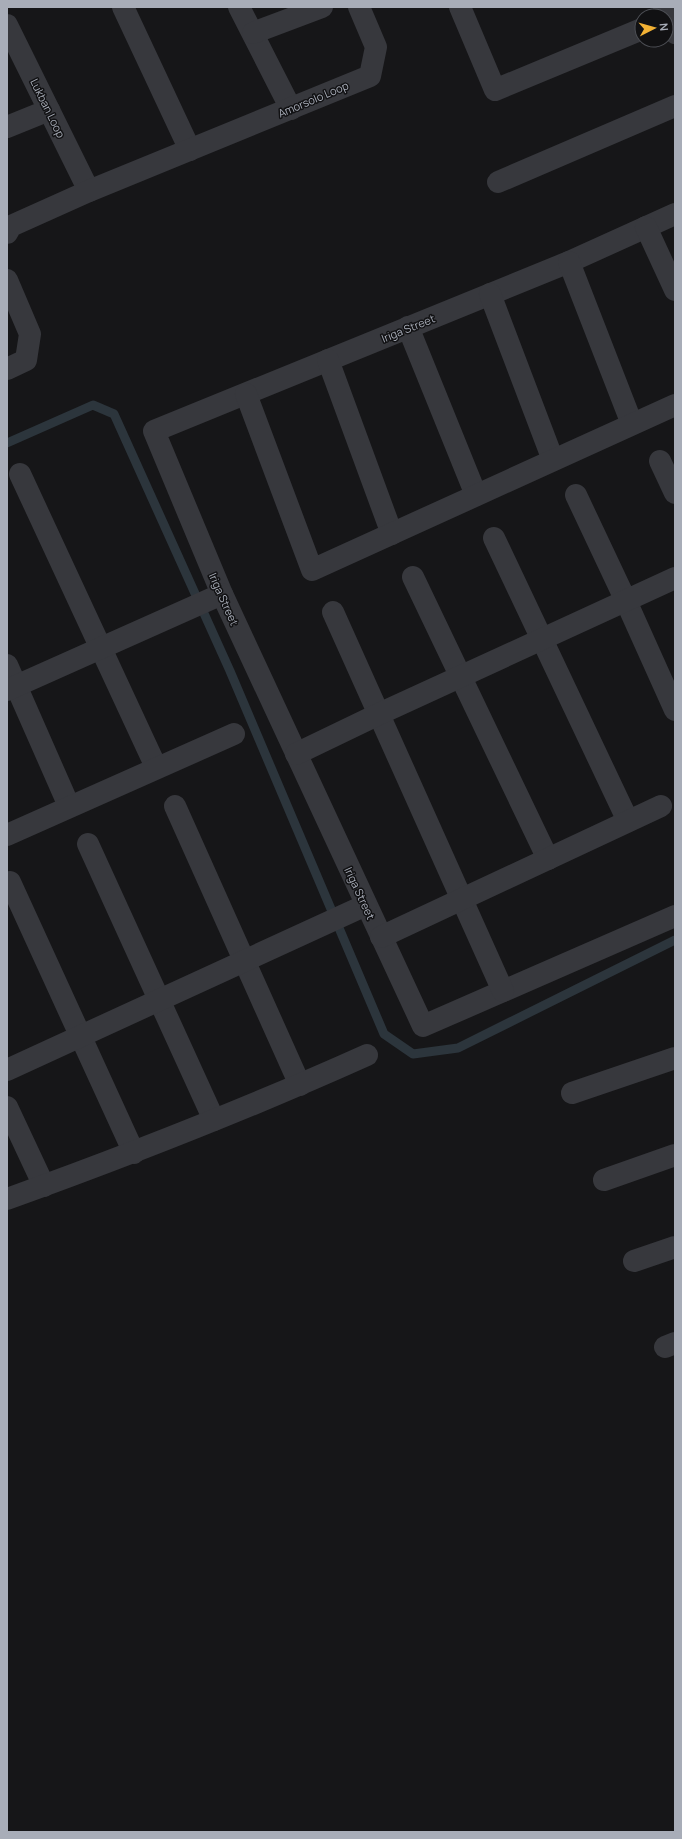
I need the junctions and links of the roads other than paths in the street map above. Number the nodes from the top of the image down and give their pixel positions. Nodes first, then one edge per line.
1 (123, 7) edge
2 (239, 7) edge
3 (322, 7) edge
4 (359, 7) edge
5 (460, 7) edge
6 (7, 25) edge
7 (634, 32) edge
8 (252, 33) junction
9 (675, 106) edge
10 (291, 109) junction
11 (49, 110) junction
12 (7, 126) edge
13 (190, 150) junction
14 (498, 182) dead end
15 (89, 191) junction
16 (675, 214) edge
17 (646, 227) junction
18 (7, 233) edge
19 (569, 262) junction
20 (7, 280) edge
21 (675, 290) edge
22 (490, 294) junction
23 (408, 328) junction
24 (328, 360) junction
25 (7, 369) edge
26 (246, 394) junction
27 (675, 405) edge
28 (632, 424) junction
29 (553, 460) junction
30 (660, 461) dead end
31 (20, 474) dead end
32 (675, 493) edge
33 (476, 495) junction
34 (576, 495) dead end
35 (392, 534) junction
36 (494, 538) dead end
37 (413, 577) dead end
38 (675, 578) edge
39 (222, 594) junction
40 (626, 600) junction
41 (333, 612) dead end
42 (542, 639) junction
43 (101, 648) junction
44 (7, 665) edge
45 (461, 677) junction
46 (12, 688) edge
47 (675, 710) edge
48 (378, 714) junction
49 (234, 734) dead end
50 (296, 754) junction
51 (156, 767) junction
52 (70, 806) junction
53 (175, 806) dead end
54 (662, 806) dead end
55 (628, 822) junction
56 (7, 835) edge
57 (88, 844) dead end
58 (548, 859) junction
59 (10, 882) dead end
60 (462, 900) junction
61 (366, 904) junction
62 (675, 916) edge
63 (381, 937) junction
64 (244, 961) junction
65 (503, 991) junction
66 (160, 1000) junction
67 (81, 1036) junction
68 (367, 1055) dead end
69 (675, 1058) edge
70 (7, 1070) edge
71 (300, 1085) junction
72 (572, 1093) dead end
73 (7, 1107) edge
74 (214, 1120) junction
75 (134, 1152) junction
76 (675, 1155) edge
77 (604, 1180) dead end
78 (44, 1186) junction
79 (7, 1199) edge
80 (675, 1246) edge
81 (634, 1261) dead end

1 - 13 street
2 - 8 street
3 - 8 street
4 - 10 street, Amorsolo Loop
5 - 7 street
6 - 11 street, Lukban Loop
8 - 10 street
9 - 14 street
10 - 13 street, Amorsolo Loop
11 - 12 street
11 - 15 street, Lukban Loop
13 - 15 street, Amorsolo Loop
15 - 18 street, Amorsolo Loop
16 - 17 street, Iriga Street
17 - 19 street, Iriga Street
17 - 21 street
19 - 22 street, Iriga Street
19 - 28 street
20 - 25 street
22 - 23 street, Iriga Street
22 - 29 street
23 - 24 street, Iriga Street
23 - 33 street
24 - 26 street, Iriga Street
24 - 35 street
26 - 35 street
26 - 39 street, Iriga Street
27 - 28 street
28 - 29 street
29 - 33 street
30 - 32 street
31 - 43 street
33 - 35 street
34 - 40 street
36 - 42 street
37 - 45 street
38 - 40 street
39 - 43 street
39 - 50 street, Iriga Street
40 - 42 street
40 - 47 street
41 - 48 street
42 - 45 street
42 - 55 street
43 - 46 street
43 - 51 street
44 - 46 street
45 - 48 street
45 - 58 street
46 - 52 street
48 - 50 street
48 - 60 street
49 - 51 street
50 - 61 street, Iriga Street
51 - 52 street
52 - 56 street
53 - 64 street
54 - 55 street
55 - 58 street
57 - 66 street
58 - 60 street
59 - 67 street
60 - 63 street
60 - 65 street
61 - 63 street, Iriga Street
61 - 64 street
62 - 65 street, Iriga Street
63 - 65 street, Iriga Street
64 - 66 street
64 - 71 street
66 - 67 street
66 - 74 street
67 - 70 street
67 - 75 street
68 - 71 street
69 - 72 street
71 - 74 street
73 - 78 street
74 - 75 street
75 - 78 street
76 - 77 street
78 - 79 street
80 - 81 street

